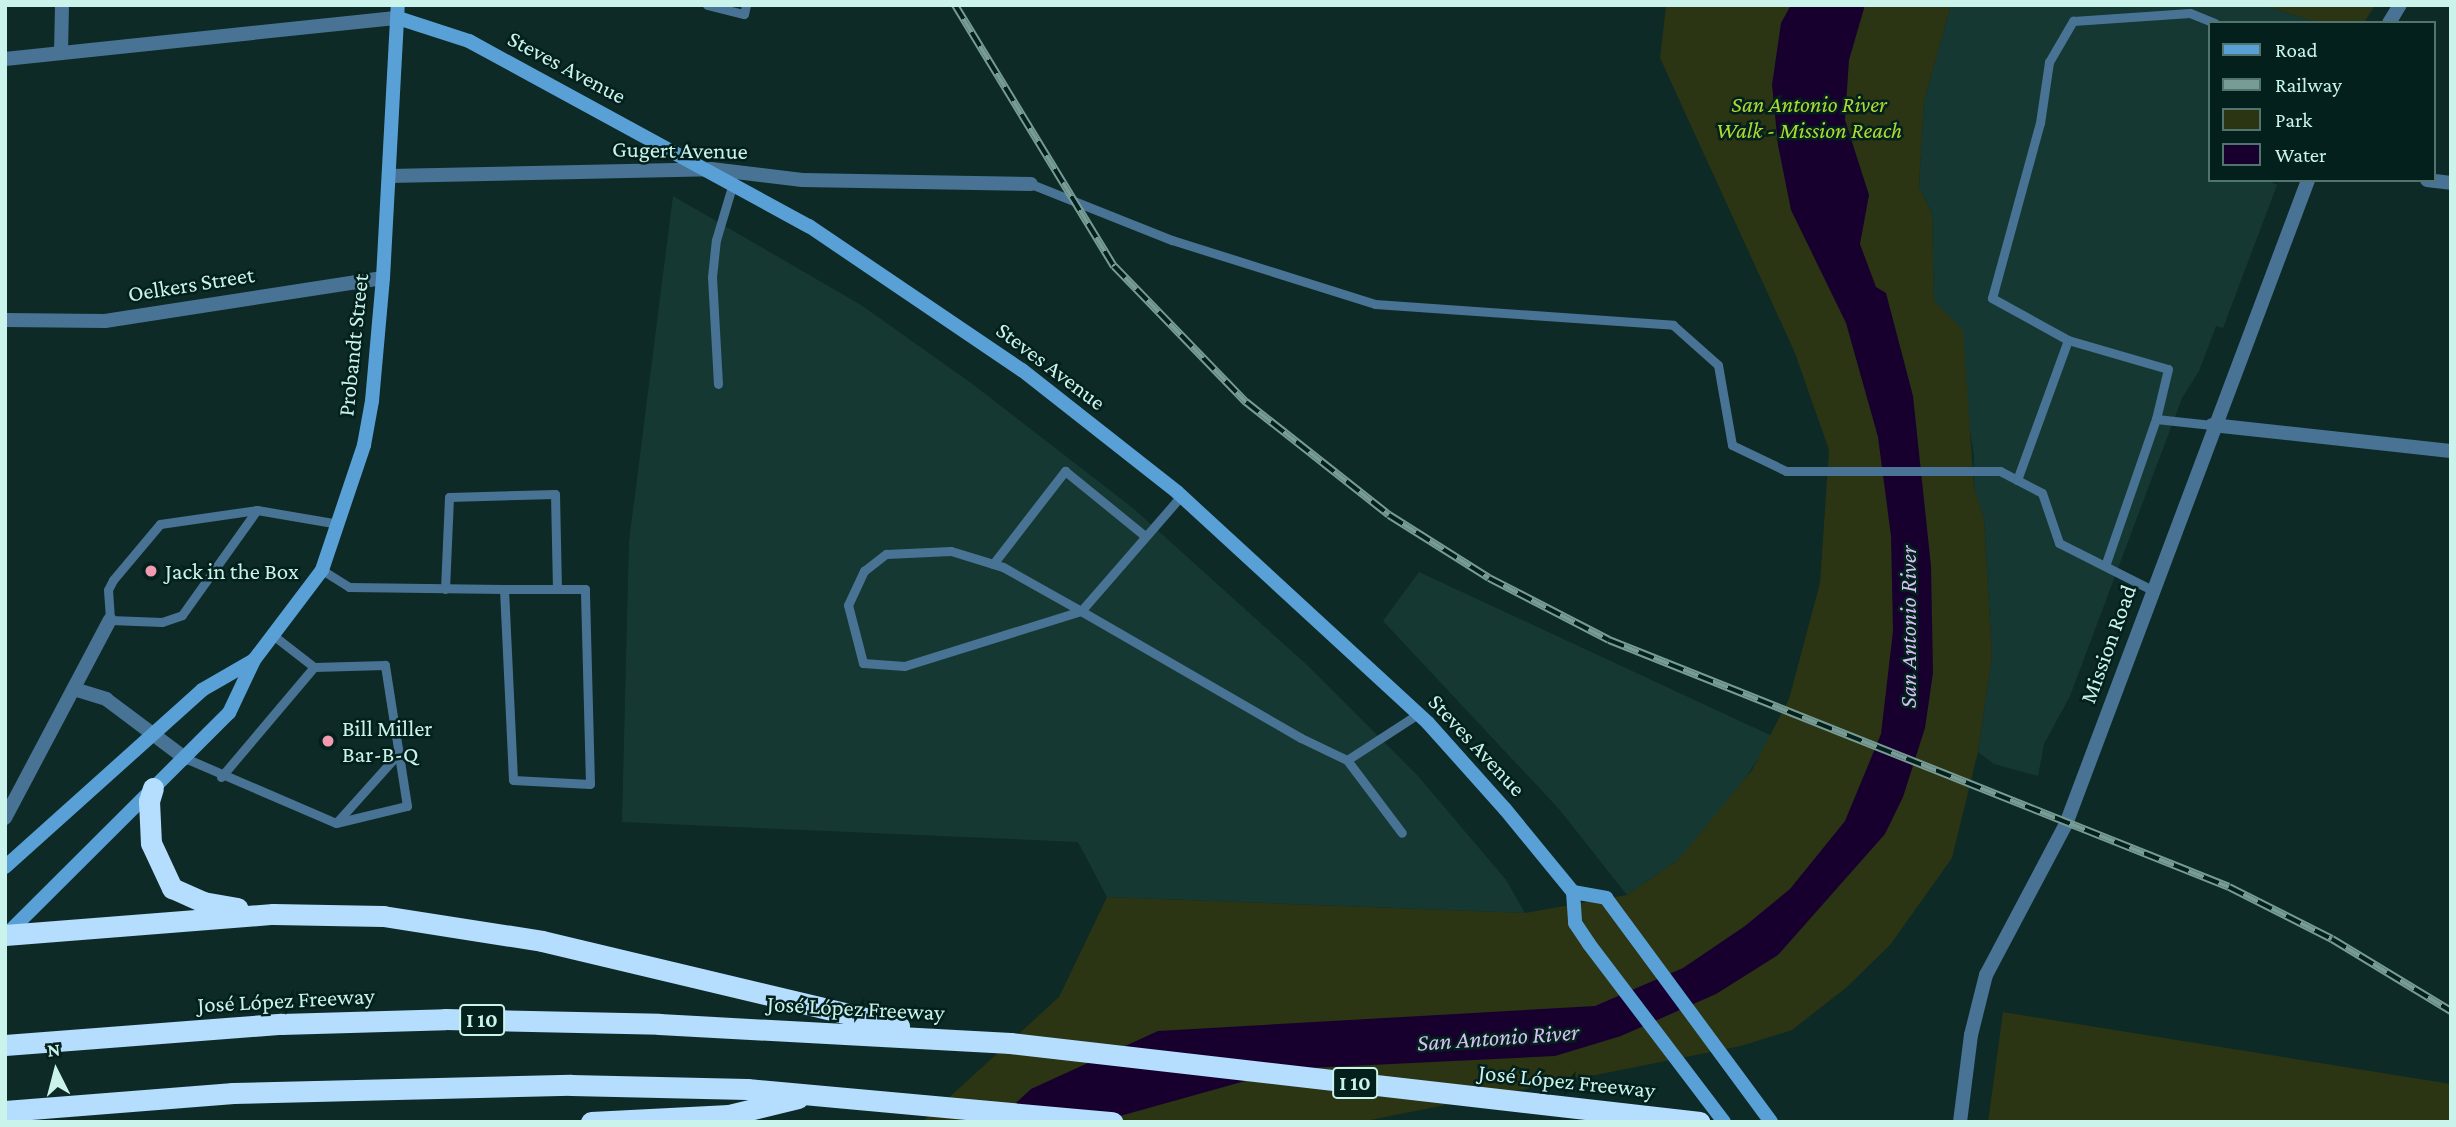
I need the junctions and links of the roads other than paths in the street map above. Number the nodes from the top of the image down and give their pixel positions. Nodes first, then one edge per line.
1 (62, 5) edge
2 (707, 5) edge
3 (746, 5) edge
4 (2400, 5) edge
5 (398, 12) edge
6 (2211, 21) edge
7 (2390, 21) edge
8 (61, 53) junction
9 (5, 59) edge
10 (711, 169) junction
11 (389, 176) junction
12 (734, 181) junction
13 (2307, 182) edge
14 (1031, 184) joint
15 (383, 278) junction
16 (5, 320) edge
17 (2068, 340) junction
18 (718, 384) dead end
19 (2156, 419) junction
20 (2212, 425) junction
21 (2451, 451) edge
22 (2017, 480) junction
23 (1181, 496) junction
24 (257, 510) junction
25 (339, 524) junction
26 (1145, 536) junction
27 (993, 564) junction
28 (2105, 566) junction
29 (322, 570) junction
30 (445, 589) junction
31 (504, 589) junction
32 (557, 589) junction
33 (2152, 590) junction
34 (1081, 611) junction
35 (110, 620) junction
36 (274, 636) junction
37 (254, 660) junction
38 (314, 667) junction
39 (74, 689) junction
40 (1418, 715) junction
41 (151, 733) junction
42 (399, 753) junction
43 (185, 758) junction
44 (1347, 760) junction
45 (221, 777) junction
46 (153, 788) junction
47 (5, 818) edge
48 (336, 824) junction
49 (1402, 833) dead end
50 (5, 867) edge
51 (1573, 892) junction
52 (273, 914) junction
53 (5, 935) edge
54 (959, 1039) junction
55 (5, 1045) edge
56 (817, 1094) junction
57 (5, 1111) edge
58 (591, 1122) edge
59 (1113, 1122) edge
60 (1699, 1122) edge
61 (1724, 1122) edge
62 (1771, 1122) edge
63 (1960, 1122) edge

1 - 8 street
2 - 3 lane
4 - 7 street
5 - 8 street
5 - 10 main road, Steves Avenue
5 - 11 main road, Probandt Street
6 - 17 lane
8 - 9 street
10 - 11 street, Gugert Avenue
10 - 12 main road, Steves Avenue
10 - 14 street, Gugert Avenue
11 - 15 main road, Probandt Street
12 - 18 lane
12 - 23 main road, Steves Avenue
13 - 20 street, Mission Road
14 - 22 lane
15 - 16 street, Oelkers Street
15 - 25 main road, Probandt Street
17 - 19 lane
17 - 22 lane
19 - 20 lane
19 - 28 lane
20 - 21 street
20 - 33 street, Mission Road
22 - 28 lane
23 - 26 lane
23 - 40 main road, Steves Avenue
24 - 25 lane
24 - 35 lane
24 - 35 lane
25 - 29 main road, Probandt Street
26 - 27 lane
26 - 34 lane
27 - 34 lane
27 - 34 lane
28 - 33 lane
29 - 30 lane
29 - 36 main road, Probandt Street
30 - 31 lane
30 - 32 lane
31 - 32 lane
31 - 32 lane
33 - 63 street, Mission Road
34 - 44 lane
35 - 39 street
36 - 37 main road, Probandt Street
36 - 38 lane
37 - 41 main road, Probandt Street
37 - 43 main road, Probandt Street
38 - 42 lane
38 - 45 lane
39 - 41 street
39 - 47 street
40 - 44 lane
40 - 51 main road, Steves Avenue
41 - 43 street
41 - 50 main road, Probandt Street
42 - 48 lane
42 - 48 lane
43 - 45 lane
43 - 46 main road, Probandt Street
44 - 49 lane
45 - 48 lane
46 - 52 highway
46 - 53 main road, Probandt Street
51 - 61 main road
51 - 62 main road
52 - 53 highway
52 - 54 highway
54 - 55 highway, José López Freeway / I 10
54 - 60 highway, José López Freeway / I 10
56 - 57 highway
56 - 58 highway
56 - 59 highway

